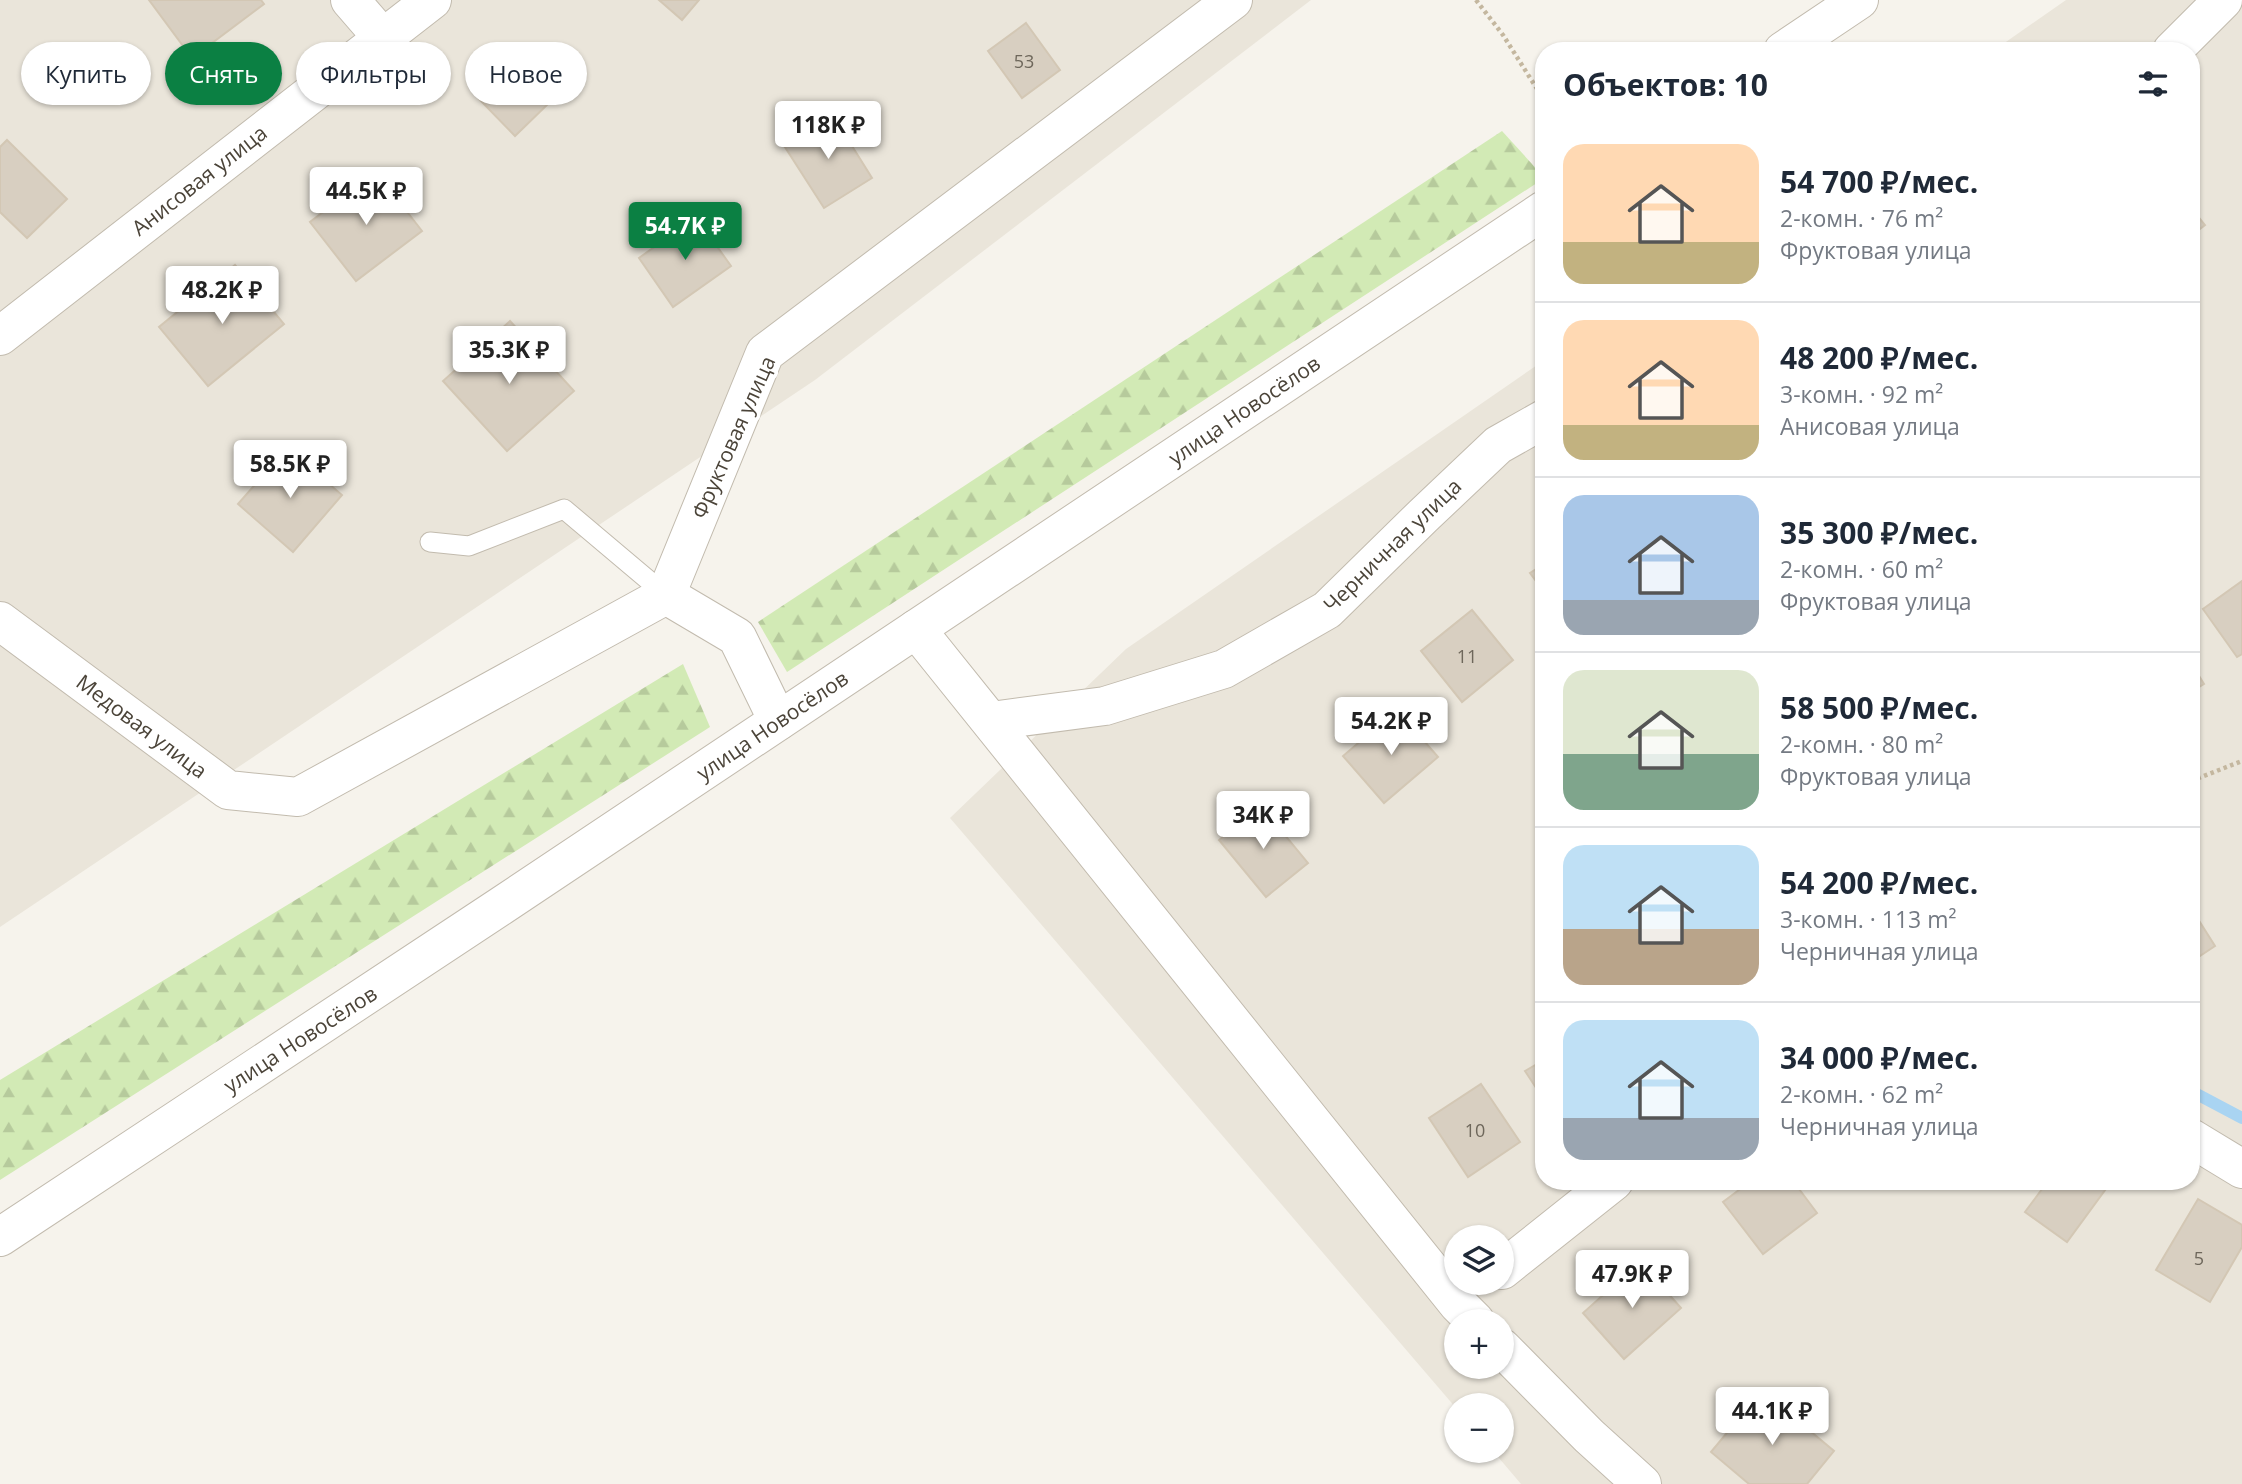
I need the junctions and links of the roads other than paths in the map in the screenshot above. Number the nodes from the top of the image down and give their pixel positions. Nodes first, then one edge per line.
1 (350, 0) edge
2 (432, 0) edge
3 (1233, 0) edge
4 (1858, 0) edge
5 (2223, 0) edge
6 (382, 37) junction
7 (1796, 42) edge
8 (2181, 42) edge
9 (1535, 216) edge
10 (0, 336) edge
11 (1535, 424) edge
12 (430, 542) dead end
13 (666, 595) junction
14 (0, 621) edge
15 (916, 629) junction
16 (778, 721) junction
17 (991, 721) junction
18 (2200, 1144) edge
19 (2242, 1170) edge
20 (1603, 1190) edge
21 (0, 1237) edge
22 (1514, 1260) edge
23 (1473, 1303) edge
24 (1514, 1360) edge
25 (1642, 1484) edge

1 - 6 street
2 - 6 street, Анисовая улица
3 - 13 street, Фруктовая улица
4 - 7 street
5 - 8 street
6 - 10 street, Анисовая улица
9 - 15 street, улица Новосёлов
11 - 17 street, Черничная улица
12 - 13 lane
13 - 14 street, Медовая улица
13 - 16 street
15 - 16 street, улица Новосёлов
15 - 17 street
16 - 21 street, улица Новосёлов
17 - 23 street
18 - 19 street
20 - 22 street
24 - 25 street

